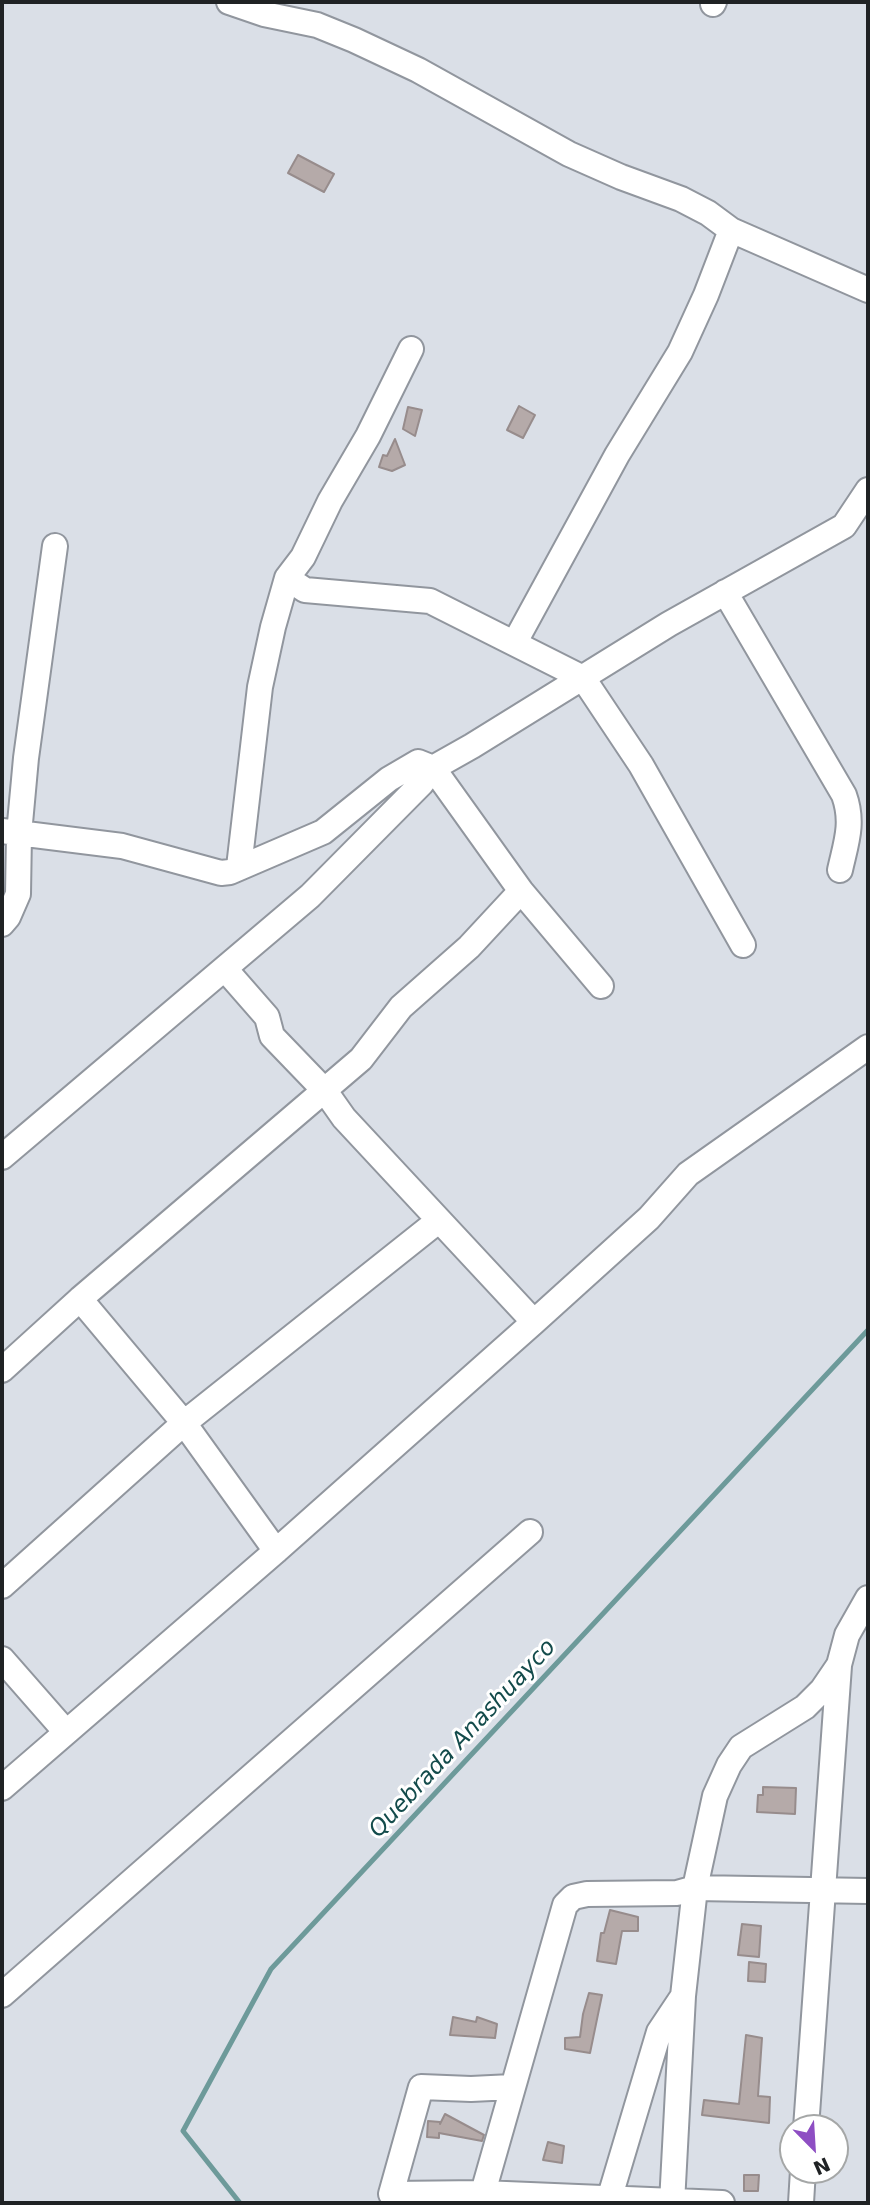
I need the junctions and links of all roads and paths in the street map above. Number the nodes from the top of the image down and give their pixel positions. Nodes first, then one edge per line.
1 (229, 2) edge
2 (731, 230) junction
3 (868, 290) edge
4 (411, 349) dead end
5 (868, 490) edge
6 (868, 516) edge
7 (844, 526) junction
8 (55, 546) dead end
9 (287, 578) junction
10 (725, 592) junction
11 (515, 642) junction
12 (583, 678) junction
13 (433, 768) junction
14 (10, 833) edge
15 (239, 867) junction
16 (840, 870) dead end
17 (521, 891) junction
18 (2, 924) edge
19 (743, 945) dead end
20 (226, 969) junction
21 (601, 986) dead end
22 (868, 1047) edge
23 (325, 1091) junction
24 (2, 1157) edge
25 (438, 1221) junction
26 (80, 1299) junction
27 (534, 1322) junction
28 (2, 1370) edge
29 (184, 1423) junction
30 (530, 1532) dead end
31 (276, 1551) junction
32 (2, 1586) edge
33 (868, 1598) edge
34 (2, 1659) edge
35 (839, 1665) junction
36 (66, 1732) junction
37 (2, 1788) edge
38 (695, 1888) junction
39 (824, 1889) junction
40 (868, 1891) edge
41 (2, 1995) edge
42 (683, 1996) junction
43 (512, 2087) junction
44 (807, 2114) edge
45 (802, 2184) edge
46 (481, 2198) edge
47 (609, 2200) edge
48 (672, 2202) edge
49 (722, 2203) edge
50 (801, 2203) edge

1 - 2 street
2 - 3 street
2 - 11 street
4 - 9 street
5 - 7 street
6 - 7 street
7 - 10 street
8 - 14 street
9 - 11 street
9 - 15 street
10 - 12 street
10 - 16 street
11 - 12 street
12 - 13 street
12 - 19 street
13 - 15 street
13 - 17 street
13 - 20 street
14 - 15 street
14 - 18 street
17 - 21 street
17 - 23 street
20 - 23 street
20 - 24 street
22 - 27 street
23 - 25 street
23 - 26 street
25 - 27 street
25 - 29 street
26 - 28 street
26 - 29 street
27 - 31 street
29 - 31 street
29 - 32 street
30 - 41 street
31 - 36 street
33 - 35 street
34 - 36 street
35 - 38 street
35 - 39 street
36 - 37 street
38 - 39 street
38 - 42 street
38 - 43 street
39 - 40 street
39 - 44 street
42 - 47 street
42 - 48 street
43 - 46 street
43 - 46 street
45 - 50 street
46 - 47 street
47 - 48 street
48 - 49 street

